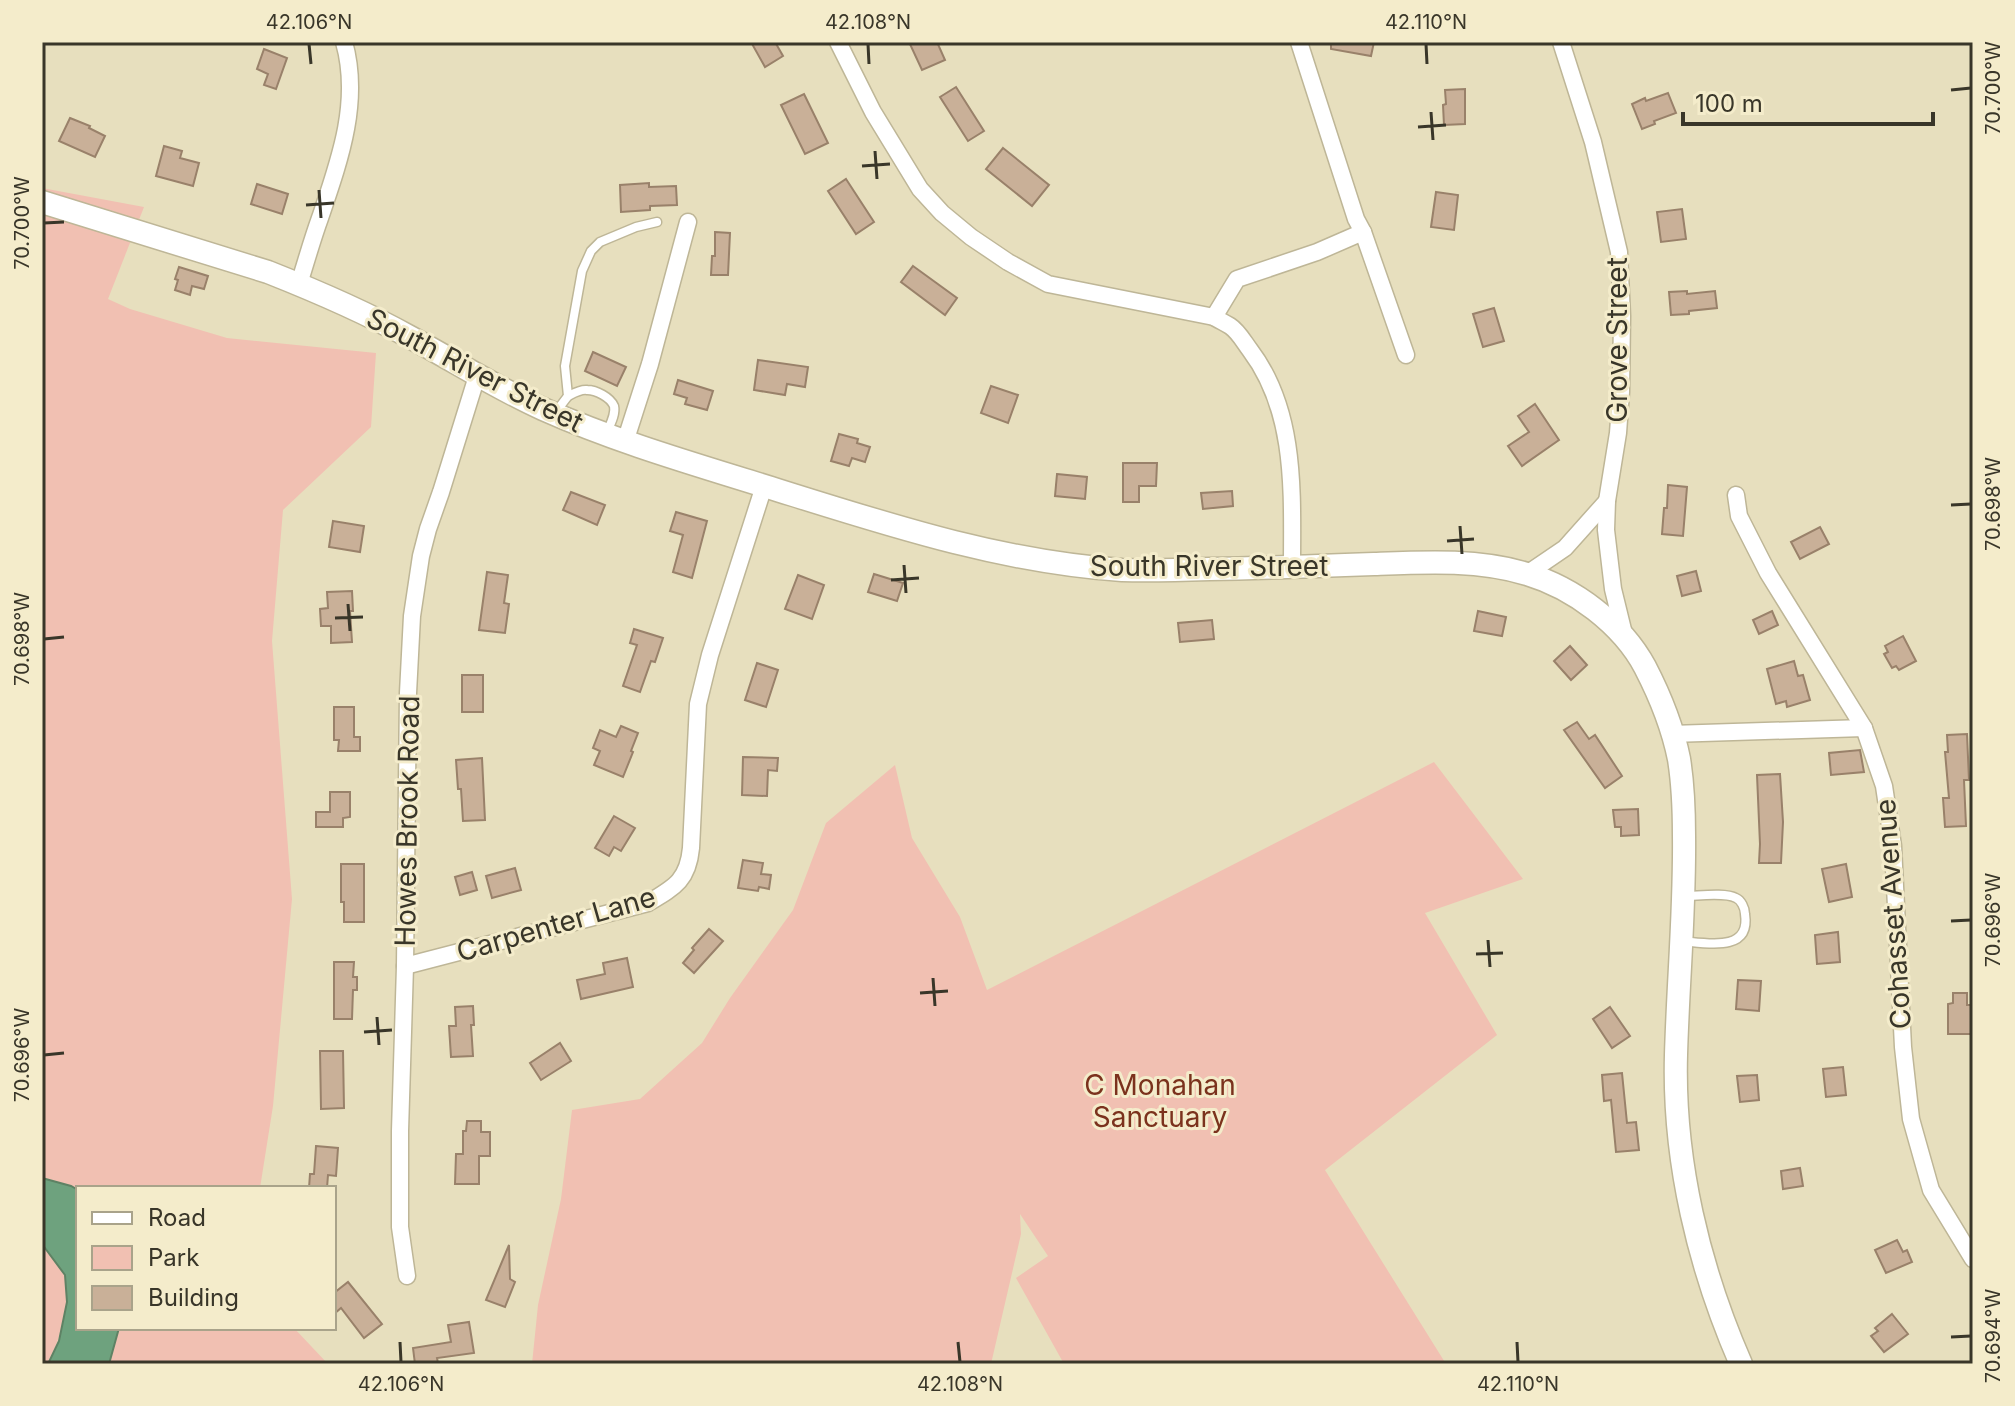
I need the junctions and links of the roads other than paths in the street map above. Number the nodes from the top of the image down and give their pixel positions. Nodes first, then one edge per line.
1 (344, 42) edge
2 (838, 42) edge
3 (1299, 42) edge
4 (1561, 42) edge
5 (42, 202) edge
6 (657, 222) dead end
7 (688, 222) dead end
8 (1363, 232) junction
9 (299, 284) junction
10 (1214, 317) junction
11 (1406, 355) dead end
12 (477, 376) junction
13 (562, 405) junction
14 (615, 438) junction
15 (764, 486) junction
16 (1736, 495) dead end
17 (1607, 501) junction
18 (1292, 567) junction
19 (1527, 574) junction
20 (1624, 635) junction
21 (1864, 728) junction
22 (1671, 734) junction
23 (1684, 896) junction
24 (1682, 941) junction
25 (405, 966) junction
26 (1973, 1259) edge
27 (407, 1276) dead end
28 (1741, 1364) edge

1 - 9 street
2 - 10 street
3 - 8 street
4 - 17 street, Grove Street
5 - 9 street, South River Street
6 - 13 lane
7 - 14 street
8 - 10 street
8 - 11 street
9 - 12 street, South River Street
10 - 18 street
12 - 13 street, South River Street
12 - 25 street, Howes Brook Road
13 - 14 street, South River Street
13 - 14 lane
14 - 15 street, South River Street
15 - 18 street, South River Street
15 - 25 street, Carpenter Lane
16 - 21 street, Cohasset Avenue
17 - 19 street
17 - 20 street, Grove Street
18 - 19 street, South River Street
19 - 20 street, South River Street
20 - 22 street, South River Street
21 - 22 street
21 - 26 street, Cohasset Avenue
22 - 23 street, South River Street
23 - 24 street, South River Street
23 - 24 lane
24 - 28 street, South River Street
25 - 27 street, Howes Brook Road

